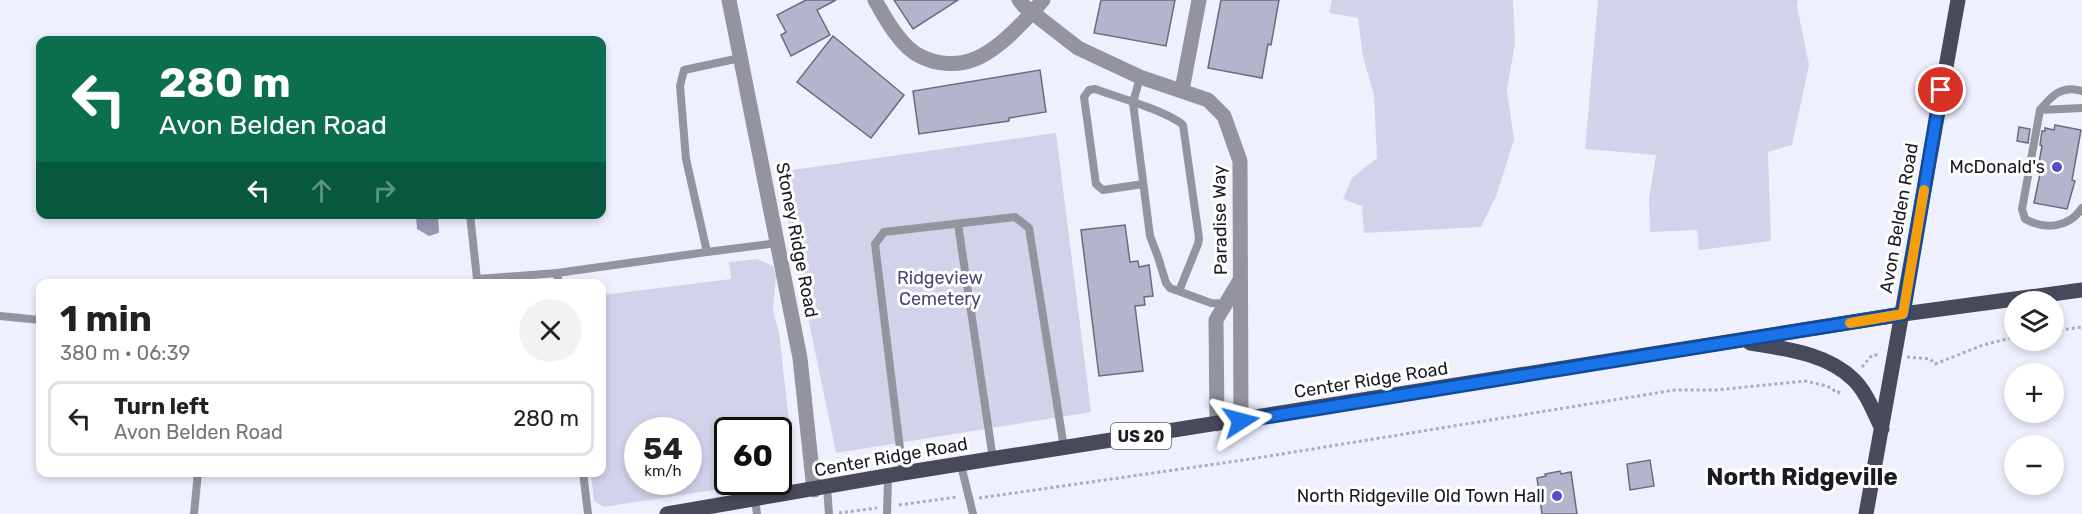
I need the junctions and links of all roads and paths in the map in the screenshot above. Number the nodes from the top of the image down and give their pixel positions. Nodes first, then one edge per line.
1 (729, 0) edge
2 (875, 0) edge
3 (1019, 0) edge
4 (1043, 0) edge
5 (1199, 0) edge
6 (1958, 0) edge
7 (1032, 12) junction
8 (740, 58) junction
9 (1140, 77) junction
10 (1182, 90) junction
11 (2082, 91) edge
12 (1133, 103) junction
13 (2082, 108) edge
14 (2040, 110) junction
15 (1143, 184) junction
16 (2082, 208) edge
17 (471, 219) edge
18 (958, 224) junction
19 (777, 243) junction
20 (708, 252) junction
21 (557, 273) junction
22 (477, 279) edge
23 (519, 279) edge
24 (558, 279) edge
25 (2082, 290) edge
26 (1179, 291) junction
27 (1233, 303) junction
28 (1903, 314) junction
29 (0, 316) edge
30 (36, 320) edge
31 (2082, 327) edge
32 (2064, 330) edge
33 (1738, 340) junction
34 (2004, 340) edge
35 (1895, 357) junction
36 (1851, 378) junction
37 (1838, 393) dead end
38 (1241, 421) junction
39 (1217, 424) junction
40 (1882, 429) junction
41 (1064, 448) junction
42 (993, 459) junction
43 (961, 465) junction
44 (896, 474) junction
45 (198, 477) edge
46 (584, 477) edge
47 (820, 488) junction
48 (970, 499) junction
49 (756, 507) edge
50 (887, 510) edge
51 (194, 514) edge
52 (588, 514) edge
53 (667, 514) edge
54 (830, 514) edge
55 (973, 514) edge
56 (1866, 514) edge

1 - 8 street, Stoney Ridge Road
2 - 7 street
3 - 7 street, Paradise Way
4 - 7 street
5 - 10 street
6 - 28 main road, Avon Belden Road
7 - 9 street, Paradise Way
8 - 19 street, Stoney Ridge Road
8 - 20 lane
9 - 10 street, Paradise Way
9 - 12 lane
10 - 27 street, Paradise Way
11 - 14 lane
12 - 15 lane
12 - 15 lane
12 - 26 lane
13 - 14 lane
14 - 16 lane
15 - 26 lane
17 - 22 lane
18 - 41 lane
18 - 42 lane
18 - 44 lane
19 - 20 lane
19 - 47 street, Stoney Ridge Road
20 - 21 lane
21 - 23 lane
21 - 24 lane
25 - 28 main road, Center Ridge Road / US 20
26 - 27 lane
27 - 38 street, Paradise Way
27 - 39 street
28 - 33 main road, Center Ridge Road / US 20
28 - 35 main road, Avon Belden Road
29 - 30 lane
31 - 32 path
33 - 36 main road
33 - 38 main road, Center Ridge Road / US 20
34 - 35 path
35 - 36 path
35 - 40 main road, Avon Belden Road
36 - 40 main road
37 - 48 path
38 - 39 main road, Center Ridge Road / US 20
39 - 41 main road, Center Ridge Road / US 20
40 - 56 main road, Avon Belden Road
41 - 42 main road, Center Ridge Road / US 20
42 - 43 main road, Center Ridge Road / US 20
43 - 44 main road, Center Ridge Road / US 20
43 - 48 lane
44 - 47 main road, Center Ridge Road / US 20
44 - 50 lane
45 - 51 lane
46 - 52 lane
47 - 49 main road, Center Ridge Road / US 20
47 - 54 lane
48 - 50 path
48 - 55 lane
49 - 53 main road, Center Ridge Road / US 20
50 - 54 path

